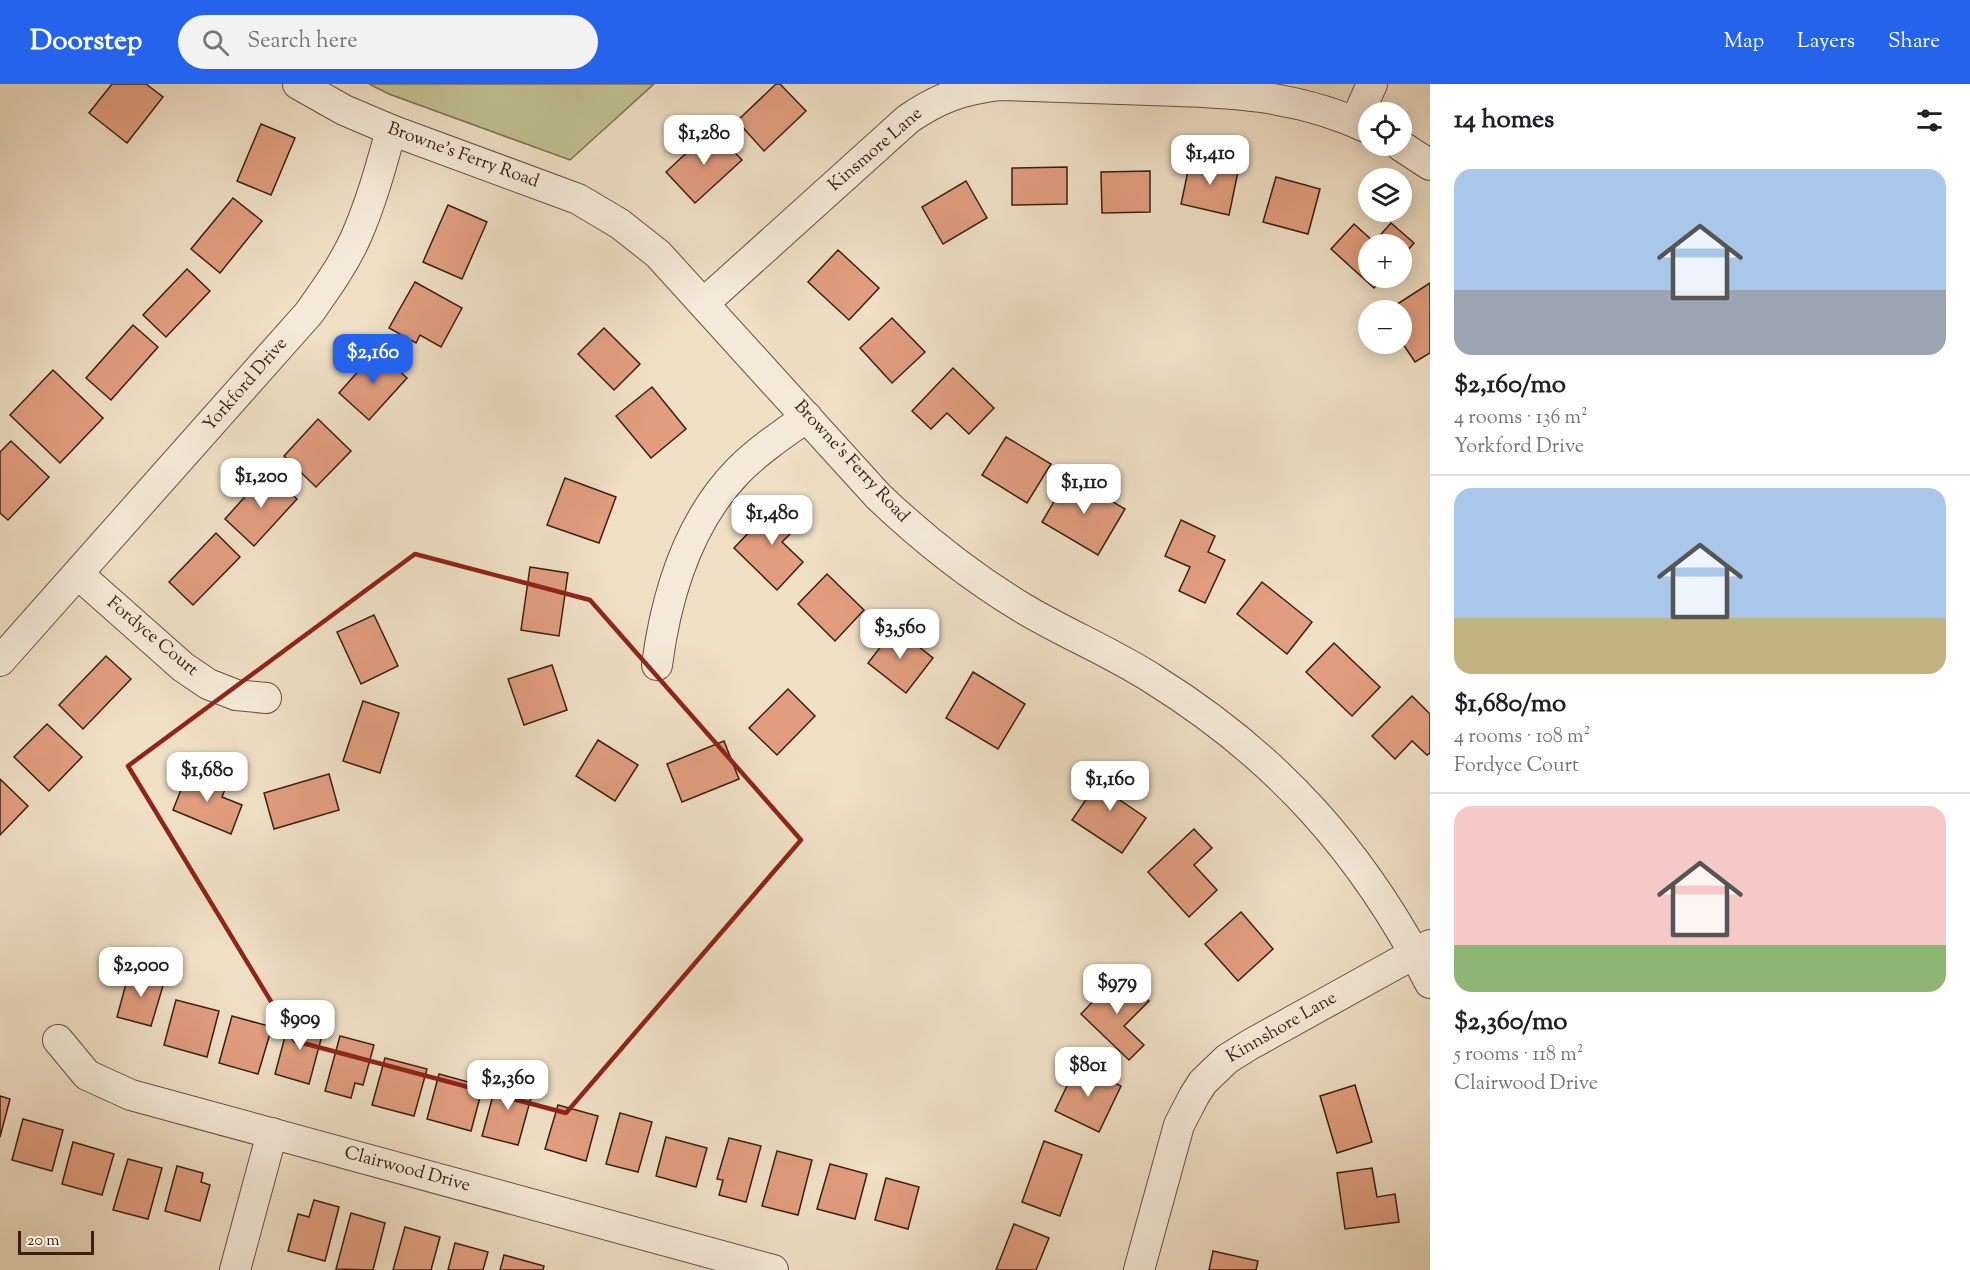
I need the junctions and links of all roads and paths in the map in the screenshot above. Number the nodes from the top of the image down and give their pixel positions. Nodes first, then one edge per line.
1 (298, 84) edge
2 (1372, 84) edge
3 (1367, 102) edge
4 (1358, 124) edge
5 (391, 130) junction
6 (1412, 153) edge
7 (1430, 165) edge
8 (704, 303) junction
9 (807, 417) junction
10 (78, 574) junction
11 (0, 661) edge
12 (657, 665) dead end
13 (266, 698) dead end
14 (1422, 949) edge
15 (1430, 983) edge
16 (58, 1040) dead end
17 (272, 1133) junction
18 (235, 1270) edge
19 (773, 1270) edge
20 (1139, 1270) edge

1 - 5 street, Browne's Ferry Road
2 - 3 street
4 - 8 street, Kinsmore Lane
5 - 8 street, Browne's Ferry Road
5 - 10 street, Yorkford Drive
6 - 7 street
8 - 9 street, Browne's Ferry Road
9 - 12 street
9 - 14 street, Browne's Ferry Road
10 - 11 street, Yorkford Drive
10 - 13 street, Fordyce Court
14 - 15 street, Browne's Ferry Road
14 - 20 street, Kinnshore Lane
16 - 17 street, Clairwood Drive
17 - 18 street
17 - 19 street, Clairwood Drive

